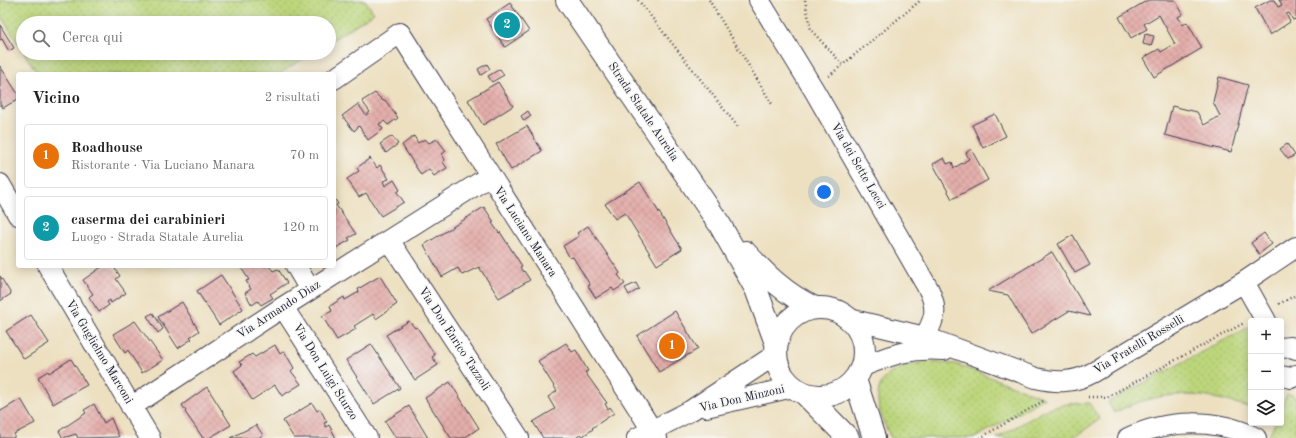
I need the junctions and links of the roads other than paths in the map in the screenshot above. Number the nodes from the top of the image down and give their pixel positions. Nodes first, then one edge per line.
1 (567, 0) edge
2 (759, 0) edge
3 (336, 78) edge
4 (490, 176) junction
5 (0, 184) edge
6 (16, 212) edge
7 (720, 225) junction
8 (389, 240) junction
9 (1296, 247) edge
10 (53, 268) edge
11 (297, 268) edge
12 (1244, 282) junction
13 (310, 290) junction
14 (283, 307) junction
15 (815, 308) junction
16 (1264, 317) edge
17 (849, 319) junction
18 (925, 336) junction
19 (1284, 348) edge
20 (776, 349) junction
21 (1296, 349) edge
22 (969, 354) junction
23 (858, 373) junction
24 (799, 390) junction
25 (131, 407) junction
26 (690, 411) junction
27 (1257, 433) edge
28 (649, 435) edge
29 (150, 438) edge
30 (367, 438) edge
31 (519, 438) edge
32 (848, 438) edge
33 (874, 438) edge
34 (1128, 438) edge

1 - 7 main road, Strada Statale Aurelia
2 - 18 street, Via dei Sette Lecci
3 - 4 street, Via Luciano Manara
4 - 8 street, Via Armando Diaz
4 - 28 street, Via Luciano Manara
5 - 6 street
7 - 15 main road, Strada Statale Aurelia
7 - 20 main road, Strada Statale Aurelia
8 - 13 street, Via Armando Diaz
8 - 31 street, Via Don Enrico Tazzoli
9 - 12 street, Via Fratelli Rosselli
10 - 25 street, Via Guglielmo Marconi
11 - 13 street
12 - 16 street
12 - 22 street, Via Fratelli Rosselli
13 - 14 street, Via Armando Diaz
14 - 25 street, Via Armando Diaz
14 - 30 street, Via Don Luigi Sturzo
15 - 17 main road
15 - 20 main road
17 - 18 street, Via Fratelli Rosselli
17 - 23 main road
18 - 22 street, Via Fratelli Rosselli
19 - 21 street
20 - 24 main road
20 - 26 street, Via Don Minzoni
22 - 23 street, Via Fratelli Rosselli
23 - 24 main road
23 - 33 main road
24 - 26 street, Via Don Minzoni
24 - 32 main road
25 - 29 street, Via Guglielmo Marconi
26 - 28 street, Via Don Minzoni
27 - 34 street

